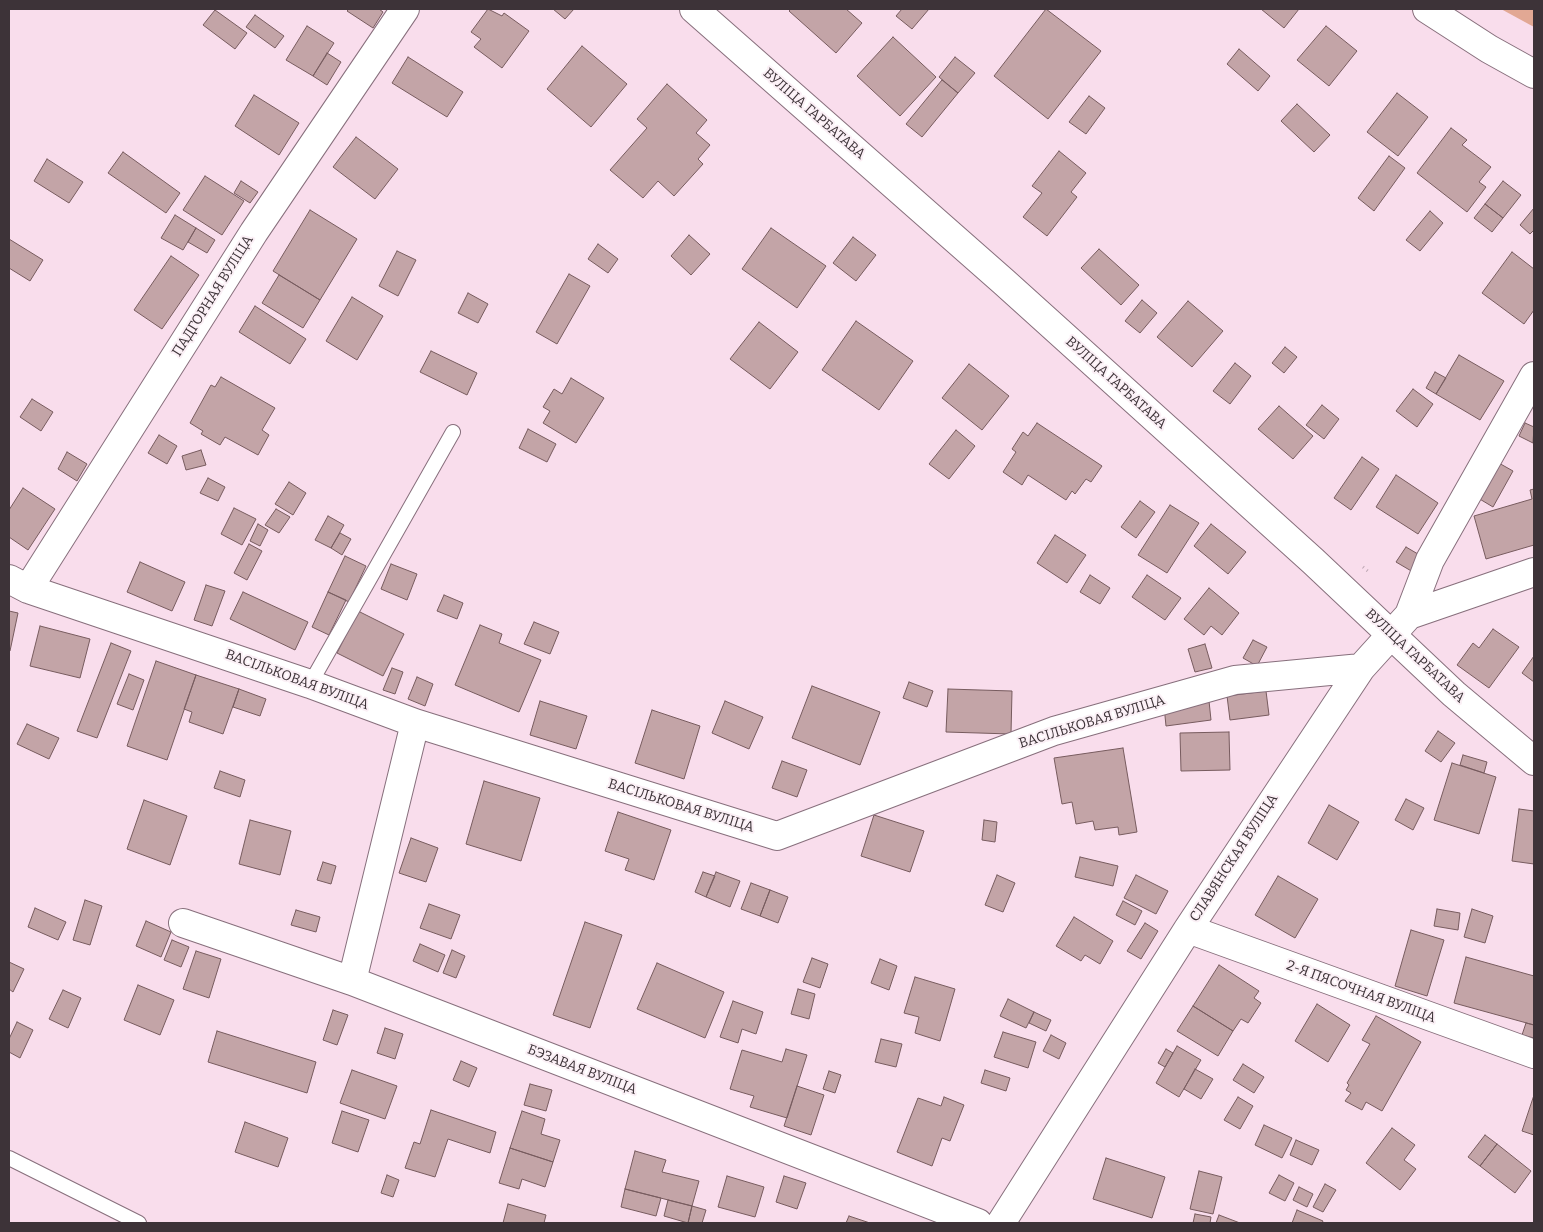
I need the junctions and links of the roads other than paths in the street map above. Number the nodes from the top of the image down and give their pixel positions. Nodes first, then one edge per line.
1 (405, 9) edge
2 (694, 9) edge
3 (1427, 9) edge
4 (1534, 74) edge
5 (1534, 376) edge
6 (453, 432) dead end
7 (1534, 572) edge
8 (18, 584) edge
9 (1400, 624) junction
10 (1360, 668) junction
11 (310, 684) junction
12 (415, 723) junction
13 (1534, 761) edge
14 (183, 923) dead end
15 (1188, 929) junction
16 (352, 982) junction
17 (1534, 1054) edge
18 (9, 1158) edge
19 (139, 1223) edge
20 (978, 1223) edge
21 (1001, 1223) edge

1 - 8 street, ПАДГОРНАЯ ВУЛІЦА
2 - 9 street, ВУЛІЦА ГАРБАТАВА
3 - 4 street
5 - 9 street
6 - 11 lane
7 - 9 street, СЛАВЯНСКАЯ ВУЛІЦА
8 - 11 street, ВАСІЛЬКОВАЯ ВУЛІЦА
9 - 10 street, СЛАВЯНСКАЯ ВУЛІЦА
9 - 13 street, ВУЛІЦА ГАРБАТАВА
10 - 12 street, ВАСІЛЬКОВАЯ ВУЛІЦА
10 - 15 street, СЛАВЯНСКАЯ ВУЛІЦА
11 - 12 street, ВАСІЛЬКОВАЯ ВУЛІЦА
12 - 16 street
14 - 16 street, БЭЗАВАЯ ВУЛІЦА
15 - 17 street, 2-Я ПЯСОЧНАЯ ВУЛІЦА
15 - 21 street, СЛАВЯНСКАЯ ВУЛІЦА
16 - 20 street, БЭЗАВАЯ ВУЛІЦА
18 - 19 lane

